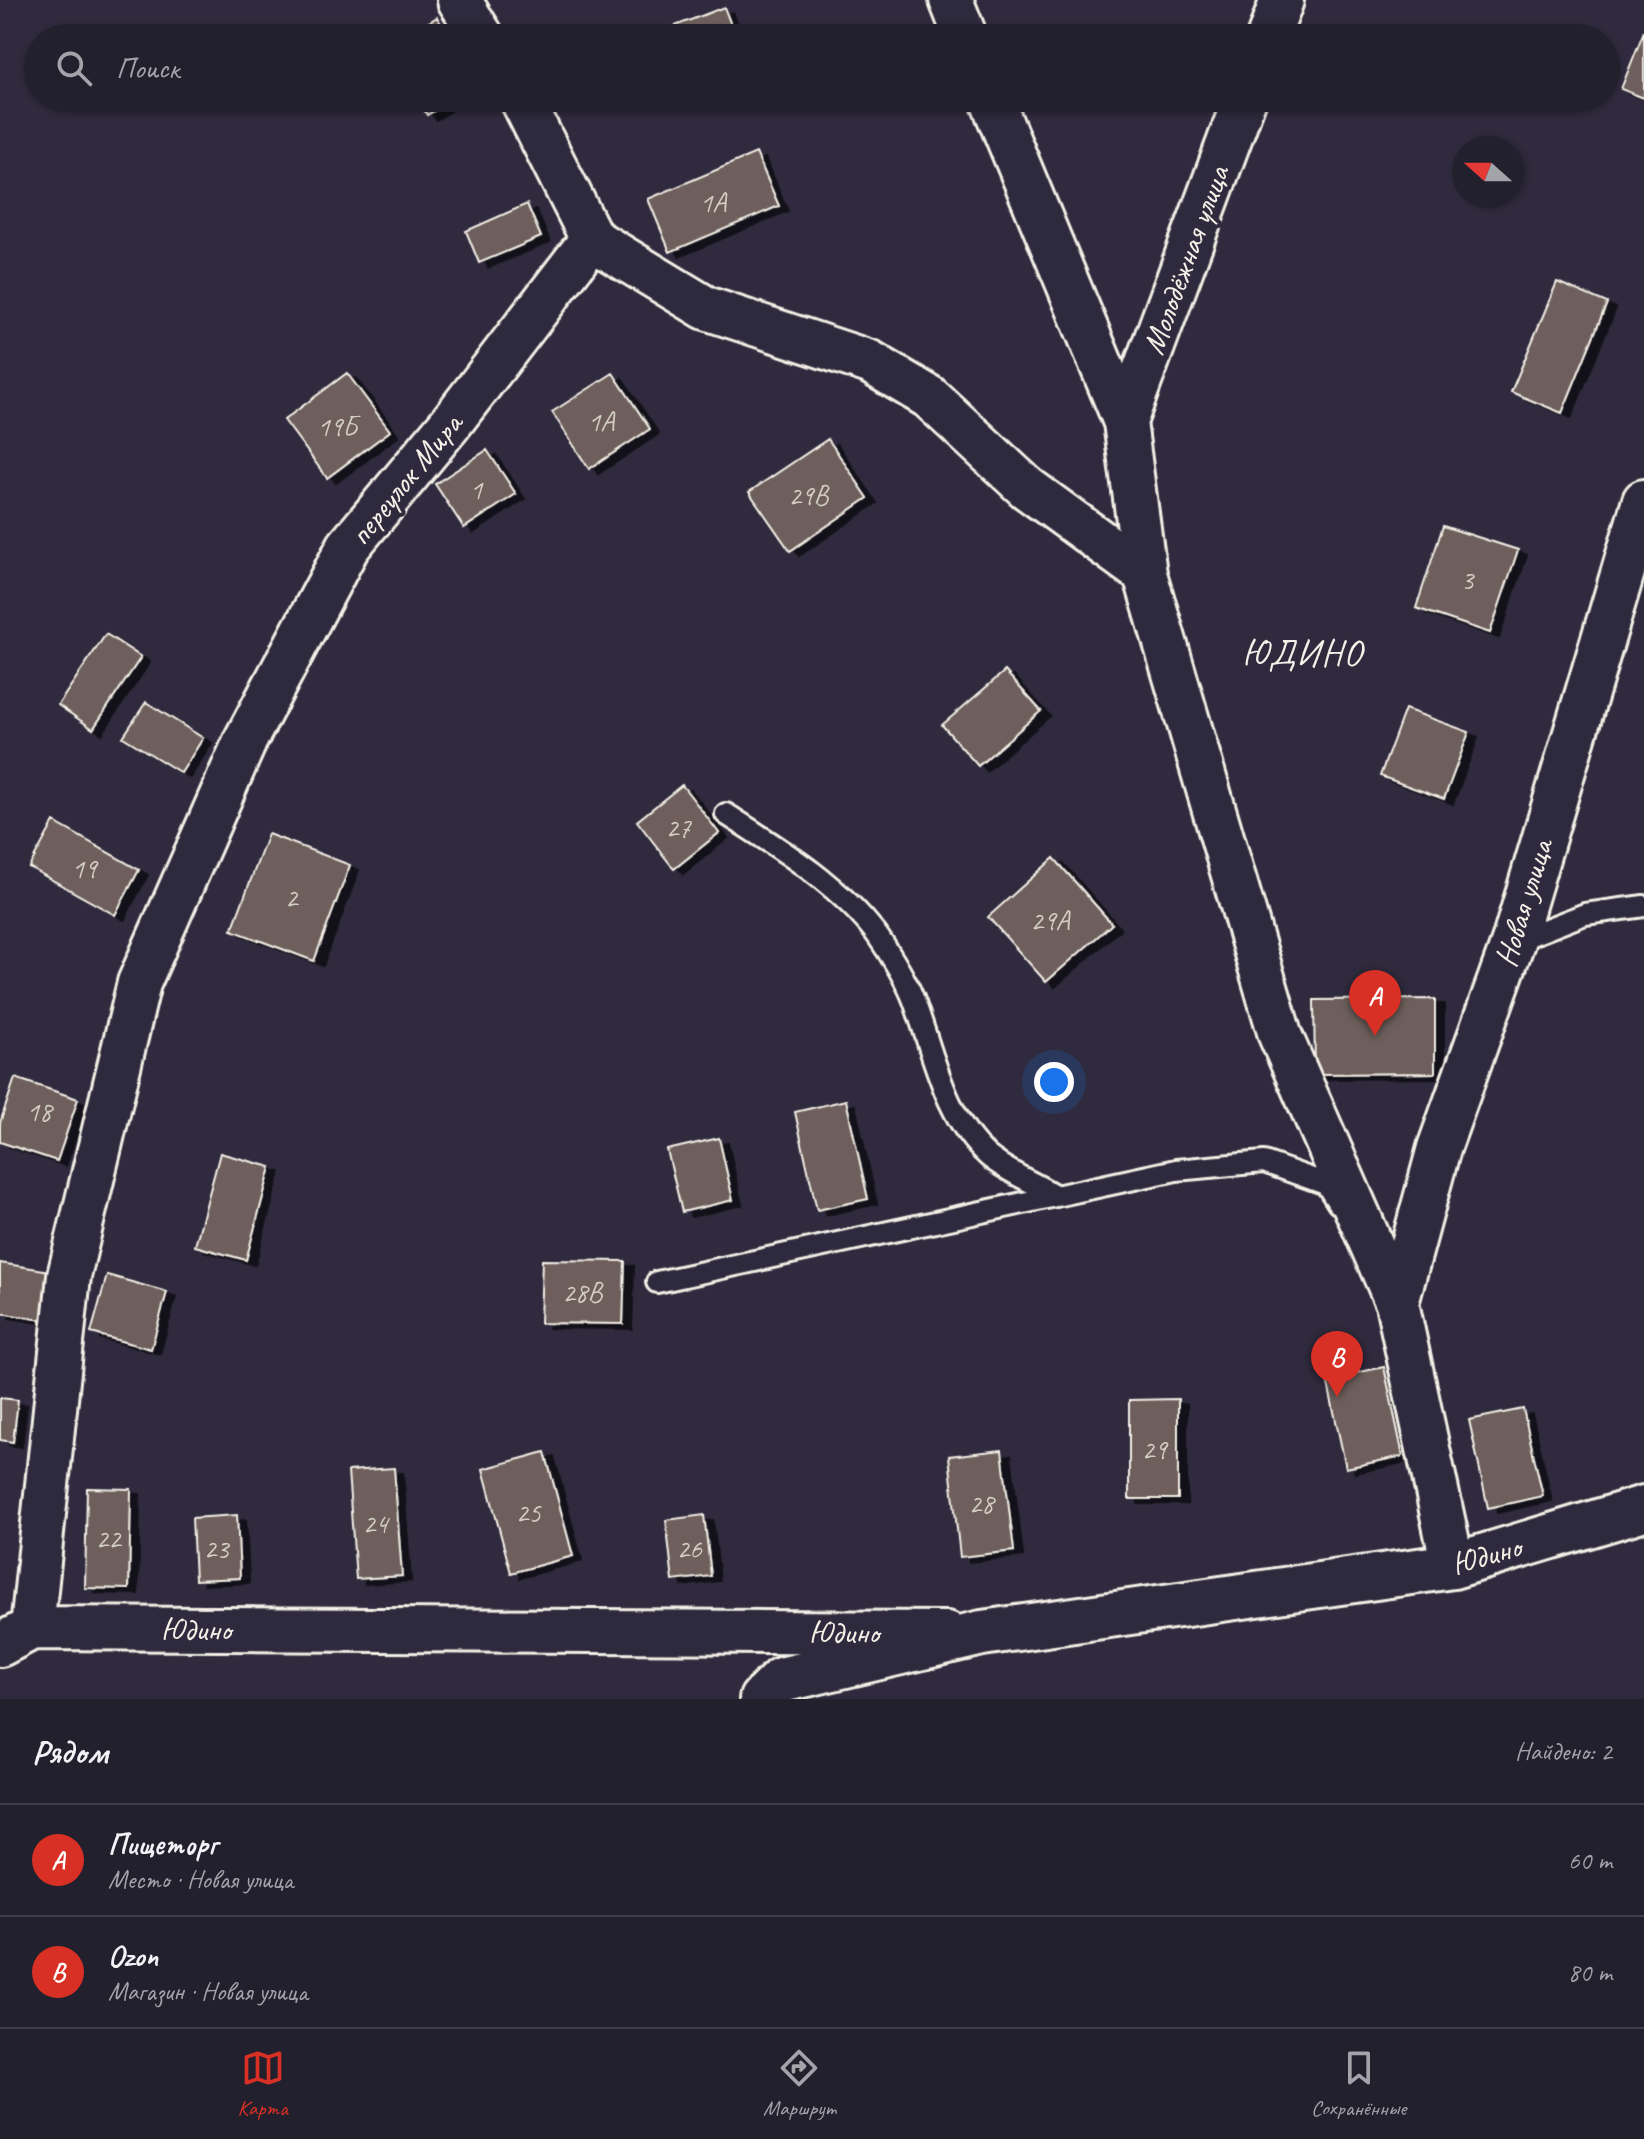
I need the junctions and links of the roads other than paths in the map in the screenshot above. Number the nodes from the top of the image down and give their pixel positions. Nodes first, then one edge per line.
1 (459, 0) edge
2 (951, 0) edge
3 (1282, 0) edge
4 (474, 24) edge
5 (960, 24) edge
6 (1273, 24) edge
7 (528, 112) edge
8 (997, 112) edge
9 (1240, 112) edge
10 (592, 239) junction
11 (1125, 422) junction
12 (1642, 515) edge
13 (1145, 574) junction
14 (726, 814) dead end
15 (1644, 906) edge
16 (1513, 942) junction
17 (1056, 1196) junction
18 (657, 1282) dead end
19 (1397, 1303) junction
20 (1644, 1508) edge
21 (1453, 1566) junction
22 (982, 1633) junction
23 (16, 1637) edge
24 (762, 1699) edge

1 - 4 street
2 - 5 street
3 - 6 street
7 - 10 street
8 - 11 street
9 - 11 street, Молодёжная улица
10 - 13 street
10 - 23 street, переулок Мира
11 - 13 street
12 - 16 street, Новая улица
13 - 19 street
14 - 17 lane
15 - 16 lane
16 - 19 street, Новая улица
17 - 18 lane
17 - 19 lane
19 - 21 street
20 - 21 street, Юдино
21 - 22 street, Юдино
22 - 23 street, Юдино
22 - 24 street

